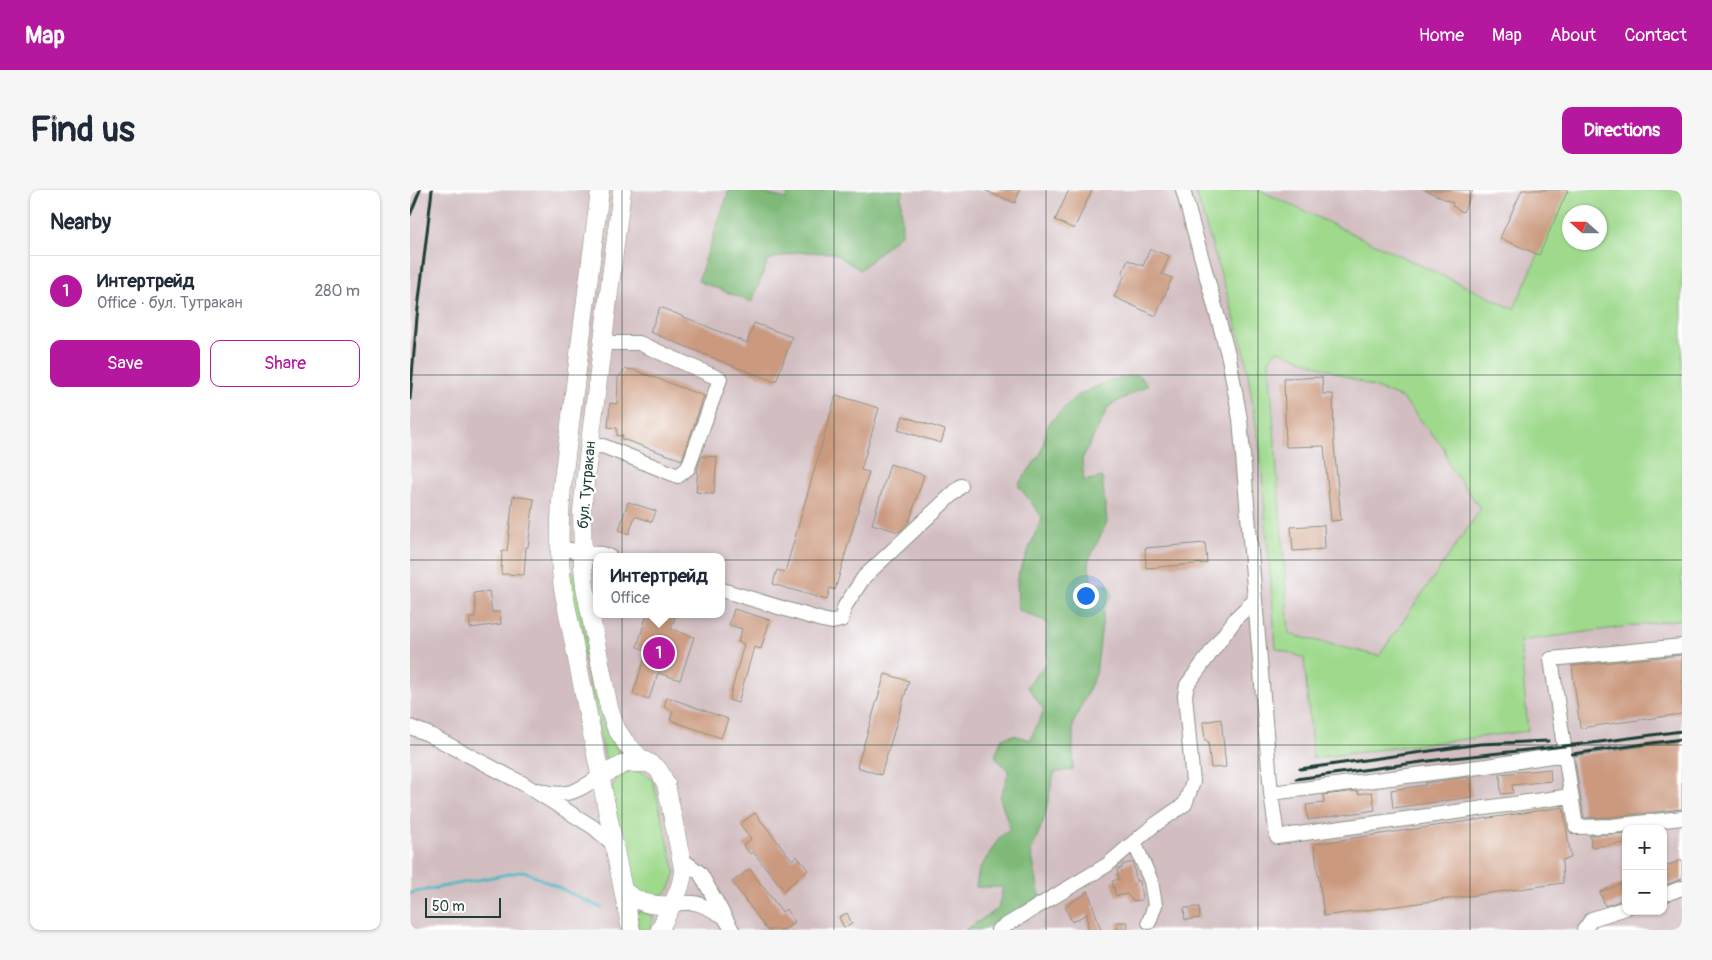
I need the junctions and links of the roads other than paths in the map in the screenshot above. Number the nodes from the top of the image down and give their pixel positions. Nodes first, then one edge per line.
1 (600, 190) edge
2 (622, 190) edge
3 (1184, 190) edge
4 (603, 343) junction
5 (590, 447) junction
6 (961, 486) dead end
7 (559, 547) junction
8 (582, 553) junction
9 (593, 554) edge
10 (725, 591) edge
11 (1255, 600) junction
12 (1682, 646) edge
13 (410, 727) edge
14 (1565, 754) junction
15 (650, 763) junction
16 (600, 776) junction
17 (522, 784) junction
18 (1272, 794) junction
19 (1571, 796) junction
20 (1682, 818) edge
21 (1134, 842) junction
22 (614, 845) junction
23 (680, 858) junction
24 (1682, 888) edge
25 (624, 891) junction
26 (1667, 894) edge
27 (670, 904) junction
28 (1622, 909) edge
29 (723, 916) junction
30 (1149, 922) dead end
31 (631, 930) edge
32 (660, 930) edge
33 (732, 930) edge
34 (998, 930) edge
35 (1584, 930) edge

1 - 7 main road, бул. Тутракан
2 - 4 main road, бул. Тутракан
3 - 11 street
4 - 5 main road, бул. Тутракан
4 - 5 street
5 - 8 main road, бул. Тутракан
6 - 10 street
7 - 8 street
7 - 16 main road, бул. Тутракан
8 - 9 street
8 - 15 main road, бул. Тутракан
11 - 18 street
11 - 21 street
12 - 14 street
13 - 17 street
14 - 18 street
14 - 19 street
15 - 16 main road
15 - 23 main road, бул. Тутракан
16 - 17 street
16 - 22 main road, бул. Тутракан
17 - 22 street
18 - 19 street
19 - 20 street
21 - 30 street
21 - 34 street
22 - 25 main road, бул. Тутракан
23 - 27 main road, бул. Тутракан
23 - 29 street
24 - 26 street
25 - 27 main road
25 - 31 main road, бул. Тутракан
27 - 29 street
27 - 32 main road, бул. Тутракан
28 - 35 street
29 - 33 street

